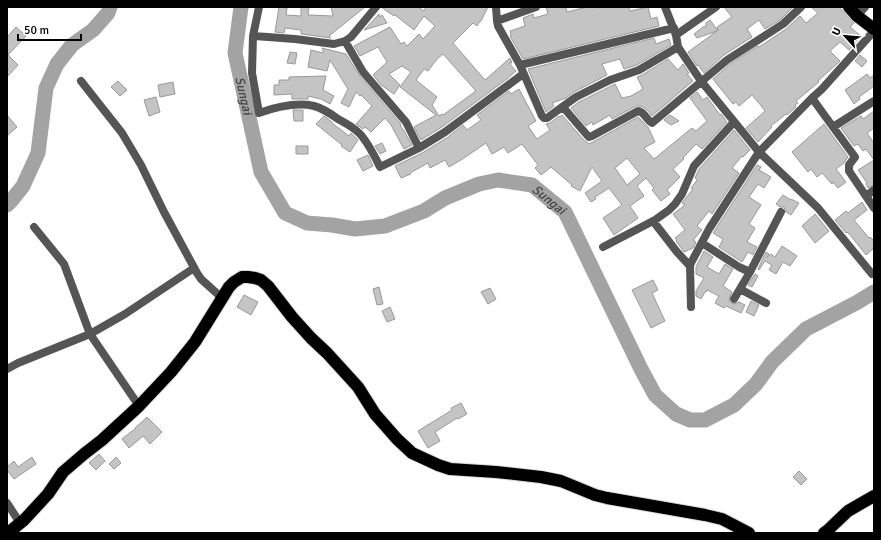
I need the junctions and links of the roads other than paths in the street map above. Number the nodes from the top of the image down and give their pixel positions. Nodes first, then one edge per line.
1 (259, 7) edge
2 (376, 7) edge
3 (496, 7) edge
4 (536, 7) edge
5 (665, 7) edge
6 (716, 7) edge
7 (801, 7) edge
8 (857, 10) edge
9 (497, 21) junction
10 (874, 30) edge
11 (675, 32) junction
12 (253, 36) junction
13 (345, 41) junction
14 (678, 47) junction
15 (520, 65) junction
16 (524, 74) junction
17 (81, 81) dead end
18 (701, 81) junction
19 (812, 98) junction
20 (874, 101) edge
21 (563, 107) junction
22 (734, 122) junction
23 (833, 127) junction
24 (419, 148) junction
25 (759, 152) junction
26 (874, 190) edge
27 (866, 196) junction
28 (874, 208) edge
29 (781, 212) dead end
30 (653, 221) junction
31 (34, 227) dead end
32 (702, 243) junction
33 (603, 247) dead end
34 (690, 266) junction
35 (194, 268) junction
36 (750, 272) junction
37 (872, 274) dead end
38 (740, 289) junction
39 (222, 298) junction
40 (734, 299) dead end
41 (766, 303) dead end
42 (691, 307) dead end
43 (90, 334) junction
44 (7, 369) edge
45 (140, 406) junction
46 (874, 496) edge
47 (7, 503) edge
48 (20, 523) junction
49 (8, 533) edge
50 (749, 533) edge
51 (824, 533) edge

1 - 12 street
2 - 13 street
3 - 9 street
4 - 9 street
5 - 11 street
6 - 11 street
7 - 18 street
8 - 10 highway
9 - 15 street
10 - 19 street
11 - 14 street
11 - 15 street
12 - 13 street
12 - 24 street
13 - 24 street
14 - 18 street
14 - 21 street
15 - 16 street
16 - 21 street
16 - 24 street
17 - 35 street
18 - 21 street
18 - 22 street
19 - 23 street
19 - 25 street
20 - 23 street
22 - 25 street
22 - 30 street
23 - 27 street
25 - 32 street
25 - 37 street
26 - 27 street
27 - 28 street
29 - 36 street
30 - 33 street
30 - 34 street
31 - 43 street
32 - 34 street
32 - 36 street
34 - 42 street
35 - 39 street
35 - 43 street
36 - 38 street
38 - 40 street
38 - 41 street
39 - 45 highway
39 - 50 highway
43 - 44 street
43 - 45 street
45 - 48 highway
46 - 51 highway
47 - 48 street
48 - 49 highway

